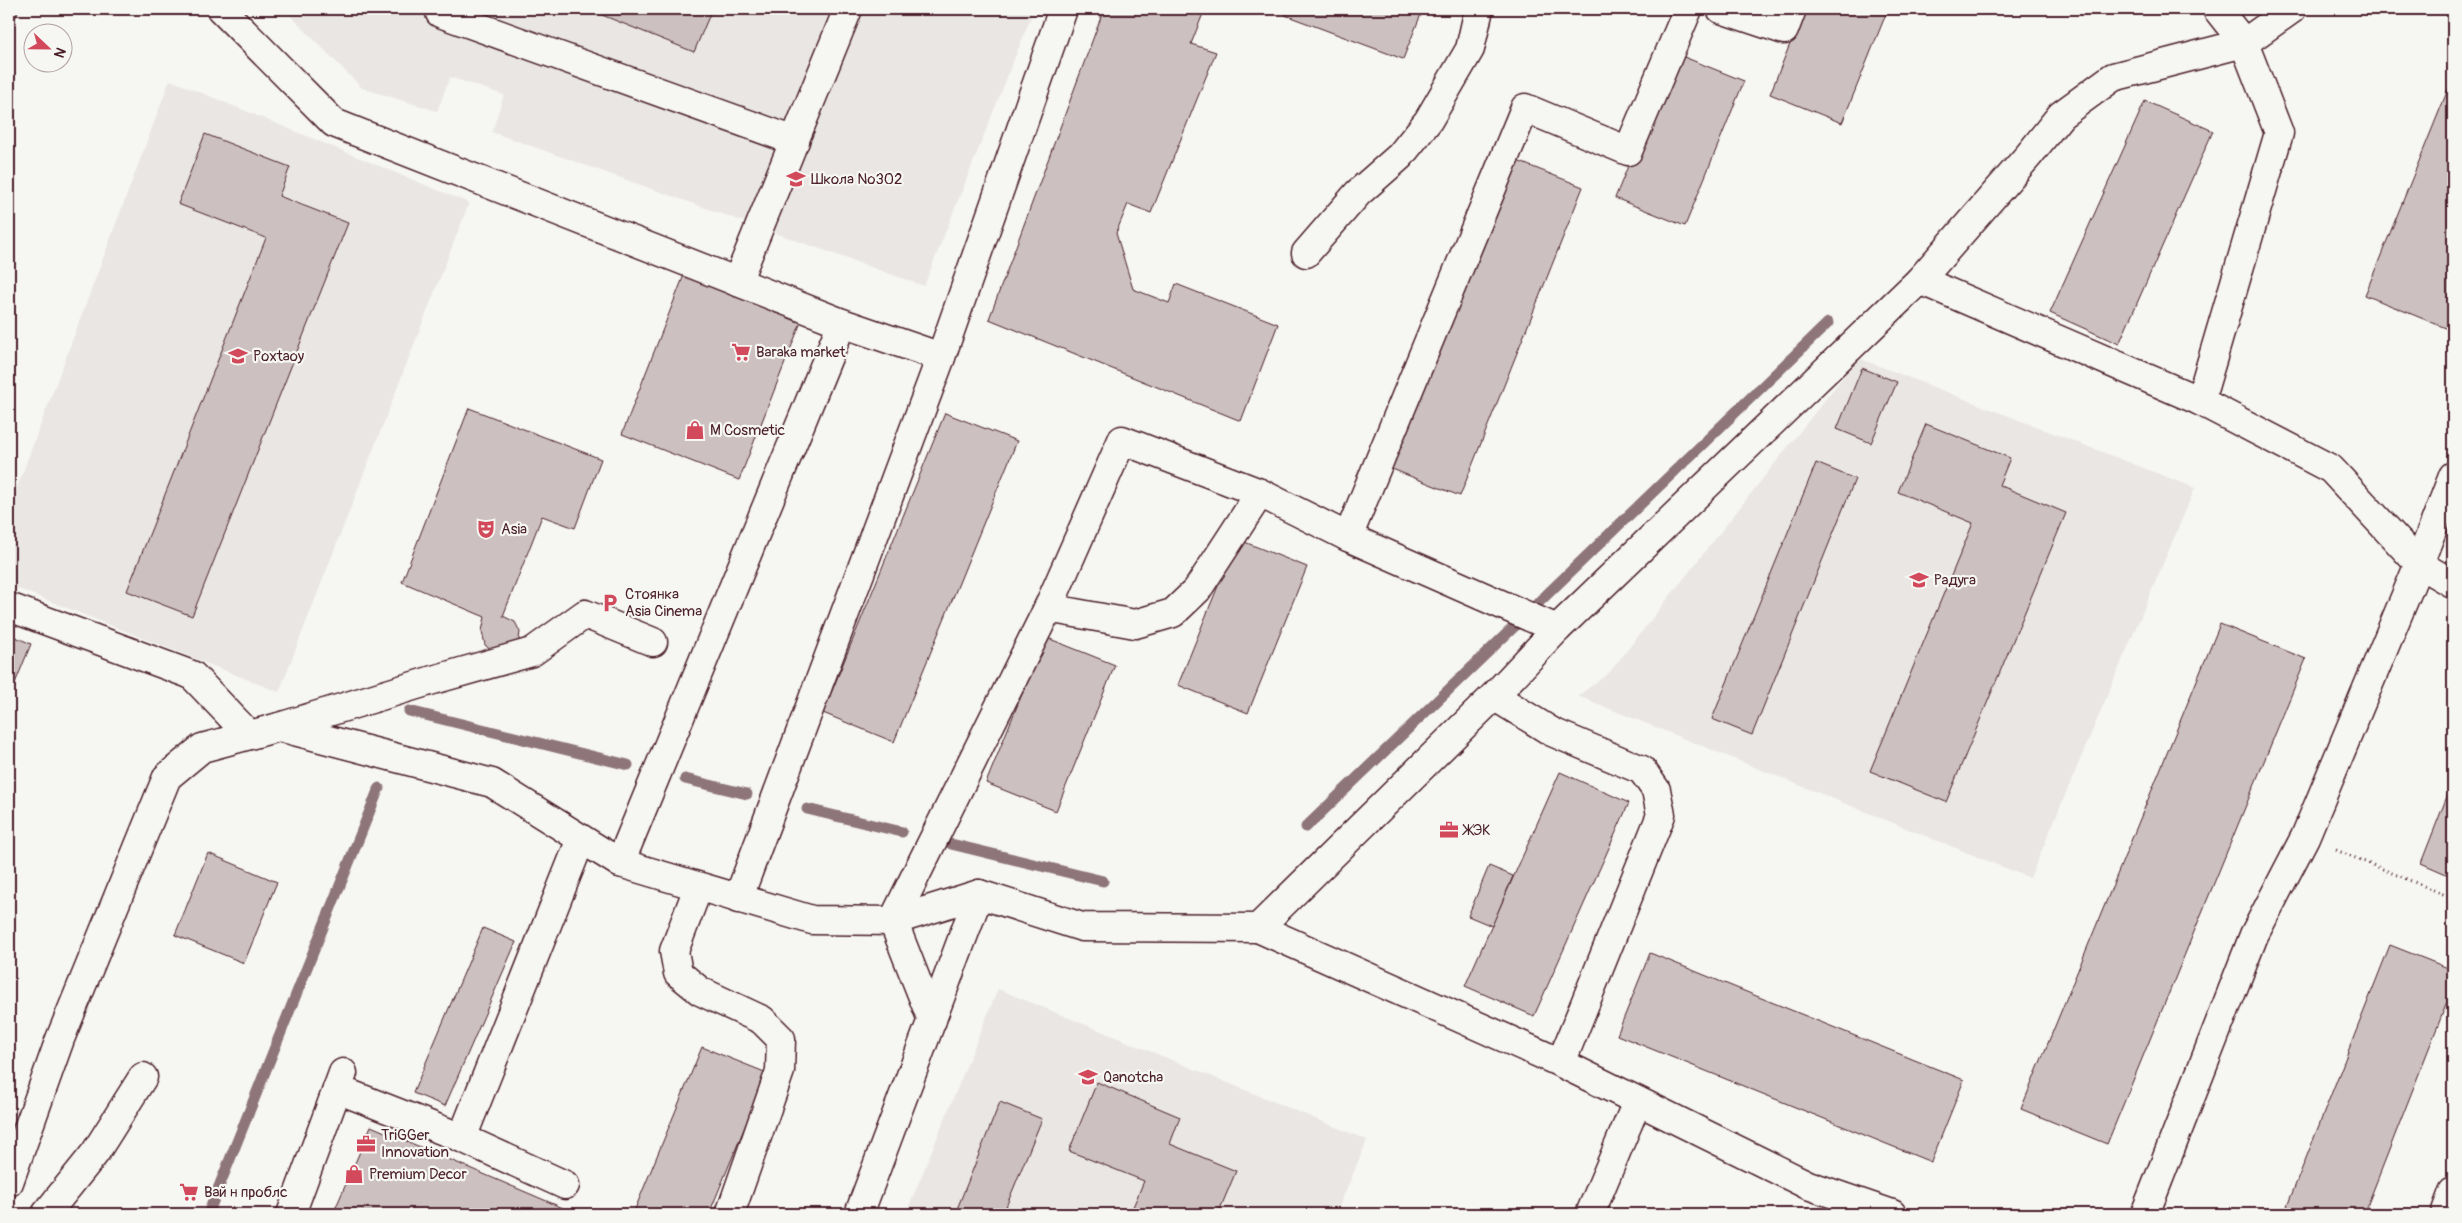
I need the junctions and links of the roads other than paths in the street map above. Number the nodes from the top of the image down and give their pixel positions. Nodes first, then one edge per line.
1 (222, 9) edge
2 (442, 9) edge
3 (848, 9) edge
4 (1063, 9) edge
5 (1479, 9) edge
6 (1688, 9) edge
7 (1720, 9) edge
8 (1792, 9) edge
9 (2218, 9) edge
10 (2292, 9) edge
11 (2244, 44) junction
12 (795, 141) junction
13 (1306, 253) dead end
14 (1920, 280) junction
15 (737, 282) junction
16 (842, 323) junction
17 (941, 357) junction
18 (2200, 401) junction
19 (2453, 476) edge
20 (1260, 493) junction
21 (1348, 537) junction
22 (2419, 564) junction
23 (2453, 584) edge
24 (9, 607) edge
25 (1048, 608) junction
26 (1557, 629) junction
27 (653, 642) dead end
28 (1494, 696) junction
29 (279, 727) junction
30 (249, 735) junction
31 (581, 839) junction
32 (620, 863) junction
33 (698, 888) junction
34 (979, 894) junction
35 (738, 899) junction
36 (893, 921) junction
37 (1258, 928) junction
38 (932, 1020) junction
39 (1561, 1063) junction
40 (143, 1077) dead end
41 (1637, 1102) junction
42 (462, 1138) junction
43 (9, 1182) edge
44 (565, 1185) dead end
45 (2453, 1192) edge
46 (46, 1214) edge
47 (291, 1214) edge
48 (730, 1214) edge
49 (859, 1214) edge
50 (1590, 1214) edge
51 (1892, 1214) edge
52 (2145, 1214) edge
53 (2444, 1214) edge

1 - 15 lane
2 - 12 lane
3 - 12 lane
4 - 17 lane
5 - 13 lane
6 - 21 lane
7 - 8 lane
9 - 11 lane
10 - 11 lane
11 - 14 lane
11 - 18 lane
12 - 15 lane
14 - 18 lane
14 - 26 lane
15 - 16 lane
16 - 17 lane
16 - 32 lane
17 - 35 lane
18 - 22 lane
19 - 22 lane
20 - 21 lane
20 - 25 lane
20 - 25 lane
21 - 26 lane
22 - 23 lane
22 - 52 lane
24 - 30 lane
25 - 36 lane
26 - 28 lane
27 - 29 lane
28 - 37 lane
28 - 39 lane
29 - 30 lane
29 - 31 lane
30 - 43 lane
31 - 32 lane
31 - 42 lane
32 - 33 lane
33 - 35 lane
33 - 48 lane
34 - 36 lane
34 - 37 lane
34 - 38 lane
35 - 36 lane
36 - 38 lane
37 - 39 lane
38 - 49 lane
39 - 41 lane
40 - 46 lane
41 - 50 lane
41 - 51 lane
42 - 44 lane
42 - 47 lane
45 - 53 lane

